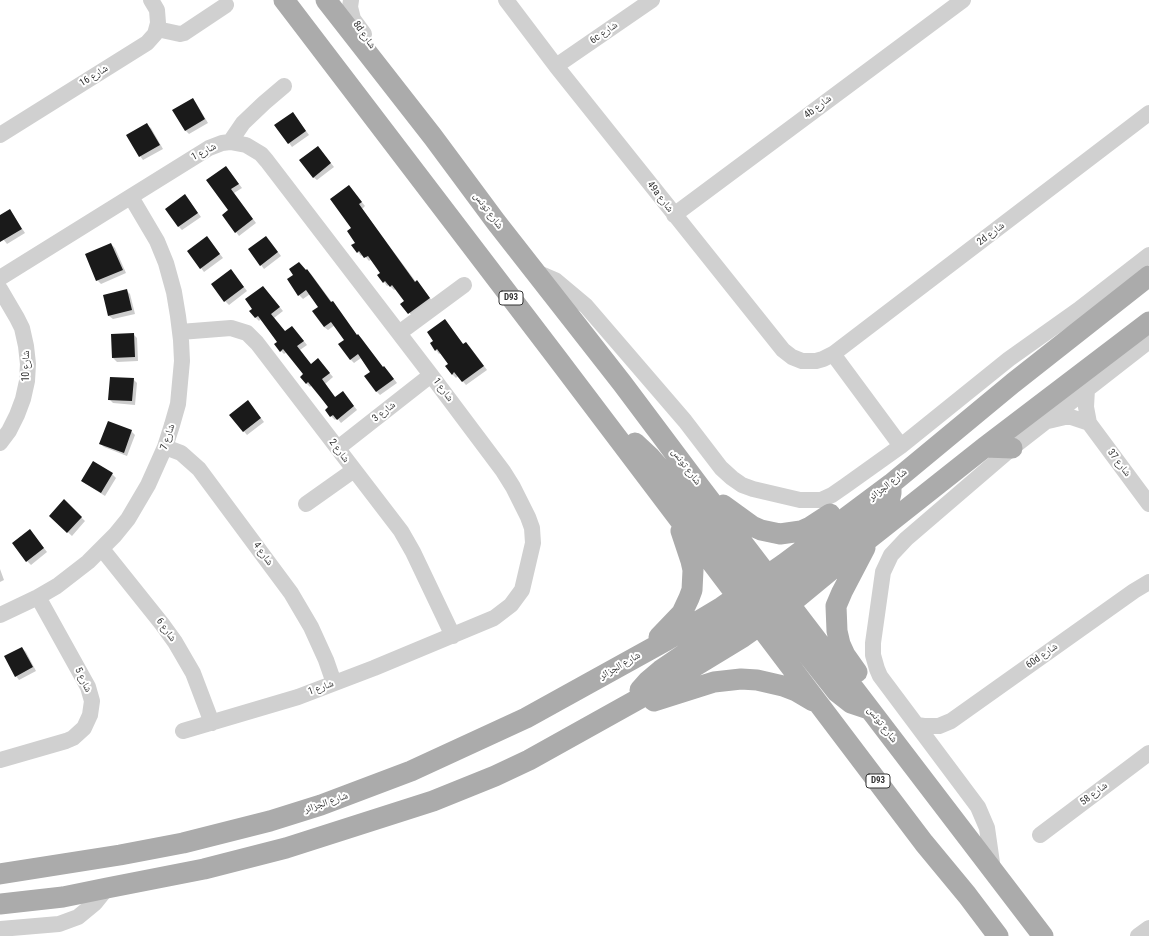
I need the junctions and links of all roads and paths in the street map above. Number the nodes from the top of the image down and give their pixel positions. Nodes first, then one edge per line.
1 (151, 0) edge
2 (284, 0) edge
3 (326, 0) edge
4 (351, 0) edge
5 (506, 0) edge
6 (652, 0) edge
7 (963, 0) edge
8 (226, 6) dead end
9 (157, 29) junction
10 (556, 66) junction
11 (379, 69) junction
12 (284, 86) dead end
13 (1149, 113) edge
14 (0, 135) edge
15 (230, 142) junction
16 (131, 197) junction
17 (674, 215) junction
18 (1149, 255) edge
19 (534, 271) junction
20 (1149, 276) edge
21 (0, 278) edge
22 (464, 286) dead end
23 (0, 290) edge
24 (1149, 322) edge
25 (180, 332) junction
26 (399, 333) junction
27 (1149, 341) edge
28 (833, 354) junction
29 (431, 375) junction
30 (1087, 389) junction
31 (596, 410) junction
32 (1045, 422) junction
33 (1089, 423) junction
34 (0, 443) edge
35 (901, 446) junction
36 (165, 447) junction
37 (985, 447) junction
38 (338, 448) junction
39 (1012, 448) junction
40 (354, 470) junction
41 (891, 484) junction
42 (700, 487) junction
43 (306, 504) dead end
44 (1149, 504) edge
45 (674, 513) junction
46 (870, 538) junction
47 (102, 549) junction
48 (1149, 576) edge
49 (1149, 582) edge
50 (1134, 591) junction
51 (38, 597) junction
52 (764, 600) junction
53 (0, 615) edge
54 (453, 636) junction
55 (644, 653) junction
56 (334, 683) junction
57 (632, 704) junction
58 (821, 706) junction
59 (869, 708) junction
60 (951, 720) junction
61 (212, 723) junction
62 (917, 725) junction
63 (183, 731) dead end
64 (937, 752) junction
65 (1149, 753) edge
66 (0, 760) edge
67 (1040, 835) dead end
68 (994, 870) junction
69 (0, 874) edge
70 (107, 888) junction
71 (0, 904) edge
72 (1149, 928) edge
73 (0, 929) edge
74 (34, 931) edge
75 (998, 936) edge
76 (1043, 936) edge
77 (1138, 936) edge

1 - 9 street
2 - 31 main road, شارع تونس / D93
3 - 11 main road, شارع تونس / D93
4 - 11 street, 8d شارع
5 - 10 street, 49a شارع
6 - 10 street, 6c شارع
7 - 17 street, 4b شارع
8 - 9 street
9 - 14 street, شارع 16
10 - 17 street, 49a شارع
11 - 19 main road, شارع تونس / D93
12 - 15 street
13 - 28 street, 2d شارع
15 - 16 street, شارع 1
15 - 26 street, شارع 1
16 - 21 street, شارع 1
16 - 25 street, شارع 7
17 - 28 street, 49a شارع
18 - 35 street
19 - 35 street
19 - 42 main road, شارع تونس / D93
20 - 41 main road, شارع الجزائر
22 - 26 street
23 - 34 street, شارع 10
24 - 37 main road, شارع الجزائر
25 - 36 street, شارع 7
25 - 38 street, شارع 2
26 - 29 street, شارع 1
27 - 30 street
28 - 35 street
29 - 38 street, شارع 3
29 - 54 street, شارع 1
30 - 32 street
30 - 33 street, شارع 37
31 - 45 main road, شارع تونس / D93
31 - 52 main road
32 - 33 street
32 - 39 street
33 - 44 street, شارع 37
36 - 47 street, شارع 7
36 - 56 street, شارع 4
37 - 39 main road
37 - 46 main road, شارع الجزائر
38 - 40 street, شارع 2
39 - 62 street
40 - 43 street
40 - 54 street, شارع 2
41 - 42 main road
41 - 52 main road, شارع الجزائر
42 - 52 main road, شارع تونس / D93
45 - 52 main road, شارع تونس / D93
45 - 55 main road
46 - 52 main road, شارع الجزائر
46 - 59 main road
47 - 51 street, شارع 7
47 - 61 street, شارع 6
48 - 50 street, 60d شارع
49 - 50 street, 60d شارع
50 - 60 street, 60d شارع
51 - 53 street, شارع 7
51 - 66 street, شارع 5
52 - 55 main road, شارع الجزائر
52 - 57 main road, شارع الجزائر
52 - 58 main road, شارع تونس / D93
52 - 59 main road
54 - 56 street, شارع 1
55 - 69 main road, شارع الجزائر
56 - 61 street, شارع 1
57 - 58 main road
57 - 70 main road, شارع الجزائر
58 - 75 main road, شارع تونس / D93
59 - 68 main road, شارع تونس
60 - 62 street, 60d شارع
60 - 64 street, 60d شارع
61 - 63 street, شارع 1
62 - 64 street
64 - 68 street
65 - 67 street, شارع 58
68 - 76 main road, شارع تونس
70 - 71 main road, شارع الجزائر
70 - 74 street
72 - 77 street
73 - 74 street

